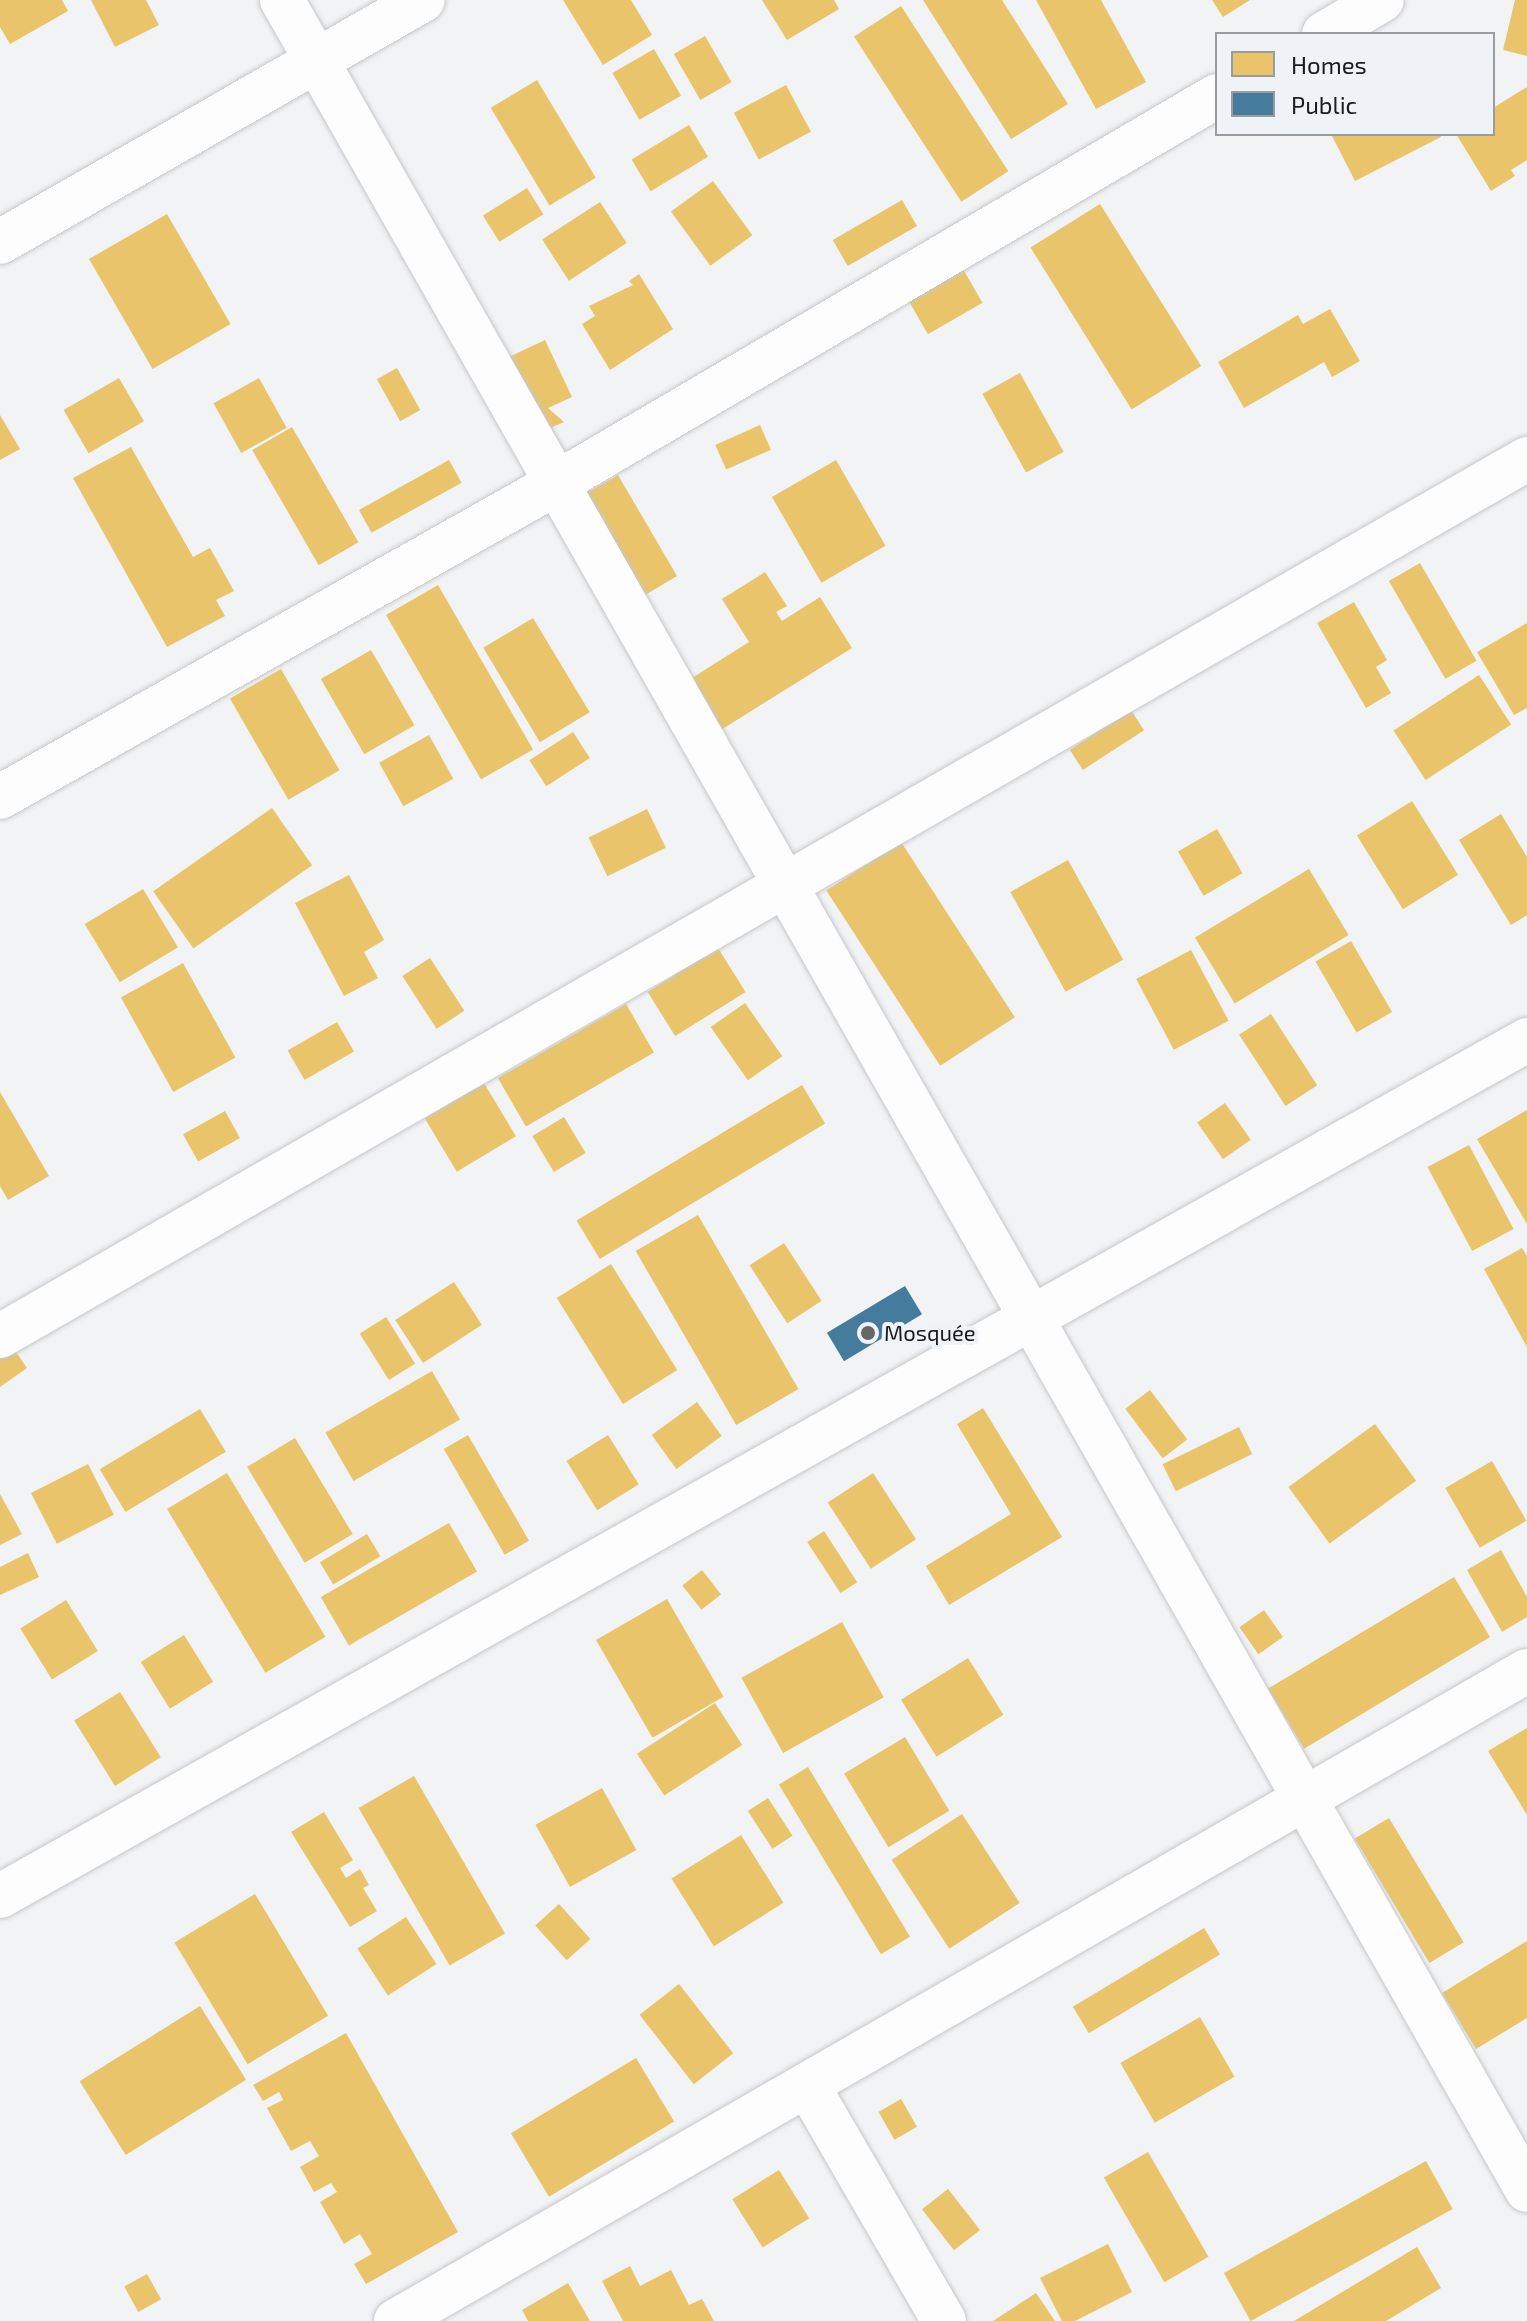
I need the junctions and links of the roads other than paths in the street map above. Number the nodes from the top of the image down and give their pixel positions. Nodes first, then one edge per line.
1 (282, 0) edge
2 (423, 0) edge
3 (1382, 0) edge
4 (1327, 32) edge
5 (317, 62) junction
6 (1215, 97) edge
7 (0, 242) edge
8 (1527, 459) edge
9 (557, 483) junction
10 (0, 797) edge
11 (784, 884) junction
12 (1527, 1040) edge
13 (1032, 1320) junction
14 (0, 1336) edge
15 (1527, 1671) edge
16 (1305, 1800) junction
17 (0, 1896) edge
18 (809, 2088) junction
19 (1527, 2190) edge
20 (396, 2321) edge
21 (944, 2321) edge

1 - 5 street
2 - 5 street
3 - 4 street
5 - 7 street
5 - 9 street
6 - 9 street
8 - 11 street
9 - 10 street
9 - 11 street
11 - 13 street
11 - 14 street
12 - 13 street
13 - 16 street
13 - 17 street
15 - 16 street
16 - 18 street
16 - 19 street
18 - 20 street
18 - 21 street

